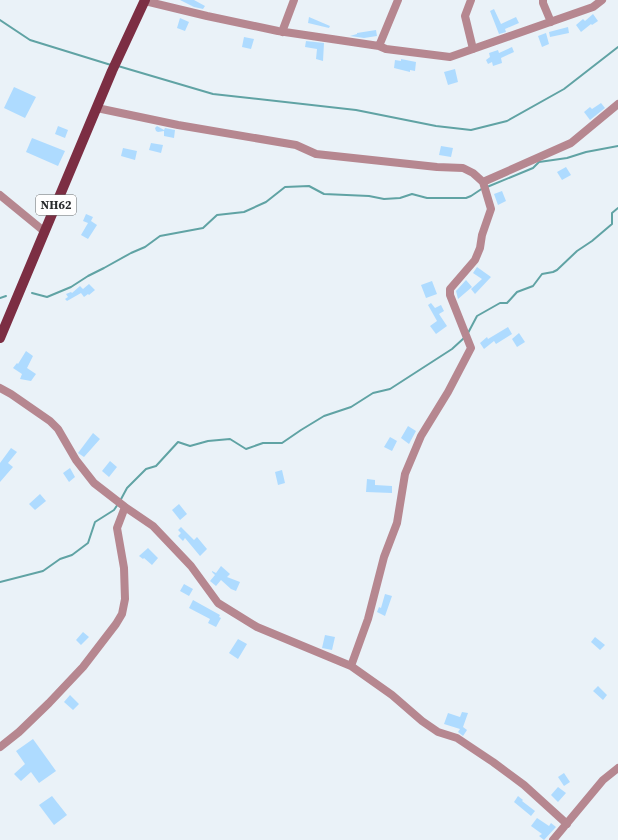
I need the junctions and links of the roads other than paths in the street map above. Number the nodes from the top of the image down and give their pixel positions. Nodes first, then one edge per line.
1 (146, 0) edge
2 (294, 0) edge
3 (398, 0) edge
4 (471, 0) edge
5 (544, 0) edge
6 (602, 0) edge
7 (551, 22) junction
8 (282, 32) junction
9 (379, 46) junction
10 (473, 49) junction
11 (618, 104) edge
12 (97, 108) junction
13 (483, 184) junction
14 (0, 195) edge
15 (45, 232) junction
16 (0, 338) edge
17 (0, 388) edge
18 (121, 504) junction
19 (351, 666) junction
20 (0, 746) edge
21 (618, 768) edge
22 (567, 824) junction
23 (553, 840) edge

1 - 8 street
1 - 12 main road, NH62
2 - 8 street
3 - 9 street
4 - 10 street
5 - 7 street
6 - 7 street
7 - 10 street
8 - 9 street
9 - 10 street
11 - 13 street
12 - 13 street
12 - 15 main road, NH62
13 - 19 street
14 - 15 street
15 - 16 main road, NH62
17 - 18 street
18 - 19 street
18 - 20 street
19 - 22 street
21 - 22 street
22 - 23 street

